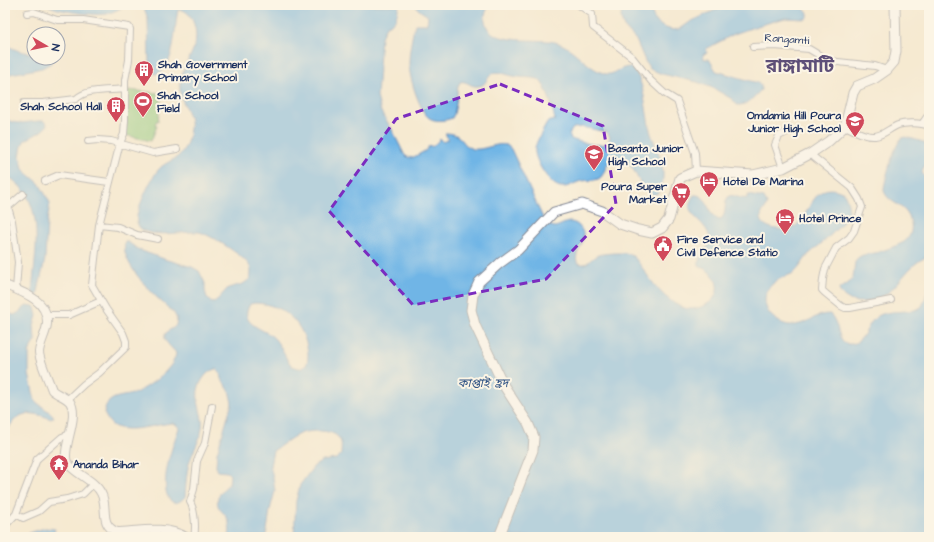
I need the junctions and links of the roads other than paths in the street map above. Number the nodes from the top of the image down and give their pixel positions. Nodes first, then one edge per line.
1 (579, 5) edge
2 (895, 5) edge
3 (27, 13) dead end
4 (753, 47) dead end
5 (887, 70) junction
6 (125, 89) junction
7 (24, 103) dead end
8 (929, 114) edge
9 (922, 124) junction
10 (845, 126) junction
11 (929, 126) edge
12 (787, 132) dead end
13 (88, 142) dead end
14 (120, 143) junction
15 (177, 149) dead end
16 (810, 154) junction
17 (783, 168) junction
18 (696, 171) junction
19 (45, 181) dead end
20 (109, 182) junction
21 (23, 194) dead end
22 (8, 218) edge
23 (99, 225) junction
24 (158, 239) dead end
25 (5, 285) edge
26 (16, 290) junction
27 (891, 300) dead end
28 (101, 301) junction
29 (47, 315) junction
30 (67, 400) junction
31 (212, 406) dead end
32 (70, 434) junction
33 (93, 484) junction
34 (16, 514) junction
35 (5, 526) edge
36 (186, 537) edge
37 (194, 537) edge
38 (498, 537) edge

1 - 18 street
2 - 5 highway
3 - 6 street
4 - 5 street, Rangamti
5 - 10 highway
6 - 7 street
6 - 14 street
8 - 9 street
9 - 10 street
9 - 11 street
10 - 16 highway
12 - 17 street
13 - 14 street
14 - 15 street
14 - 20 street
16 - 17 highway
16 - 27 street
17 - 18 highway
18 - 38 highway
19 - 20 street
20 - 23 street
21 - 22 street
22 - 26 street
23 - 24 street
23 - 28 street
25 - 26 main road
26 - 29 main road
28 - 29 street
28 - 30 street
29 - 30 main road
30 - 32 main road
31 - 37 street
32 - 33 main road
32 - 34 street
33 - 34 street
33 - 36 main road
34 - 35 street

